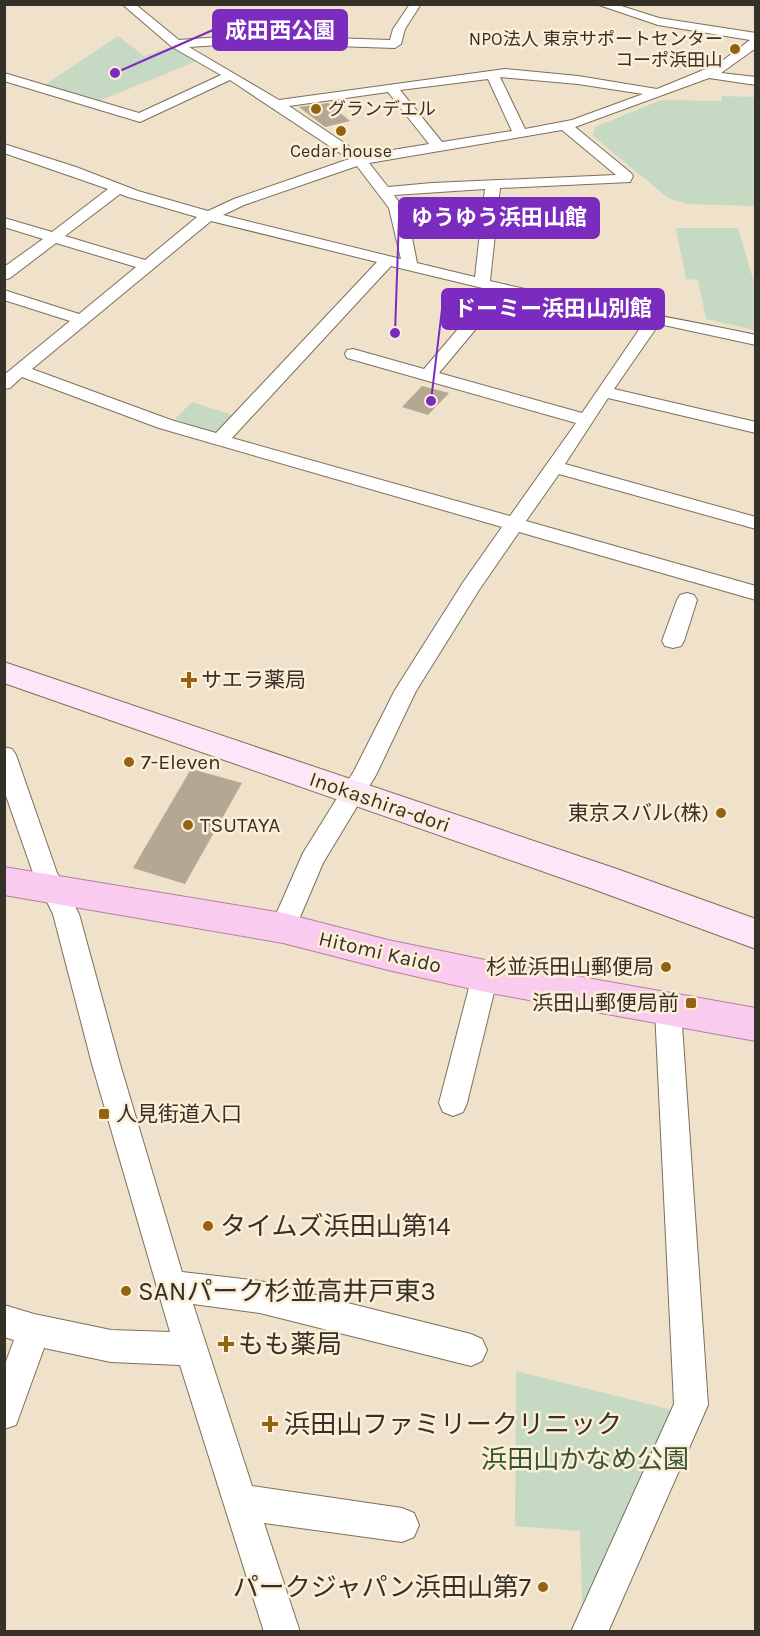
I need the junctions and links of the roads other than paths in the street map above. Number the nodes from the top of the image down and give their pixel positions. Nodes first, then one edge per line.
1 (127, 4) edge
2 (416, 4) edge
3 (601, 4) edge
4 (756, 39) edge
5 (176, 44) junction
6 (492, 74) junction
7 (710, 75) junction
8 (229, 76) junction
9 (7, 80) edge
10 (756, 81) edge
11 (391, 87) junction
12 (657, 93) junction
13 (277, 104) junction
14 (565, 126) junction
15 (520, 134) junction
16 (4, 148) edge
17 (439, 148) junction
18 (360, 160) junction
19 (493, 185) junction
20 (118, 189) junction
21 (384, 192) junction
22 (209, 216) junction
23 (4, 222) edge
24 (53, 237) junction
25 (388, 260) junction
26 (410, 265) junction
27 (148, 266) junction
28 (4, 275) edge
29 (482, 282) junction
30 (501, 288) junction
31 (4, 295) edge
32 (655, 318) junction
33 (82, 320) junction
34 (756, 340) edge
35 (353, 354) dead end
36 (21, 371) junction
37 (428, 375) junction
38 (4, 384) edge
39 (603, 392) junction
40 (587, 420) junction
41 (756, 428) edge
42 (220, 440) junction
43 (554, 467) junction
44 (756, 523) edge
45 (514, 525) junction
46 (756, 593) edge
47 (687, 600) dead end
48 (674, 642) dead end
49 (4, 672) edge
50 (4, 755) edge
51 (354, 792) junction
52 (4, 881) edge
53 (53, 889) junction
54 (283, 928) junction
55 (756, 934) edge
56 (485, 976) junction
57 (668, 1010) junction
58 (756, 1025) edge
59 (453, 1103) dead end
60 (171, 1286) junction
61 (19, 1326) edge
62 (192, 1349) junction
63 (471, 1350) dead end
64 (4, 1413) edge
65 (240, 1502) junction
66 (402, 1525) dead end
67 (282, 1632) edge
68 (590, 1632) edge

1 - 5 street
2 - 5 street
3 - 4 street
4 - 7 street
5 - 8 street
6 - 11 street
6 - 12 street
6 - 15 street
7 - 10 street
7 - 12 street
8 - 9 street
8 - 13 street
11 - 13 street
11 - 17 street
12 - 14 street
13 - 18 street
14 - 15 street
14 - 19 street
15 - 17 street
16 - 20 street
17 - 18 street
18 - 21 street
18 - 22 street
19 - 21 street
19 - 29 street
20 - 22 street
20 - 24 street
21 - 26 street
22 - 25 street
22 - 27 street
23 - 24 street
24 - 27 street
24 - 28 street
25 - 26 street
25 - 42 street
26 - 29 street
27 - 33 street
29 - 30 street
30 - 32 street
30 - 37 street
31 - 33 street
32 - 34 street
32 - 39 street
33 - 36 street
35 - 37 street
36 - 38 street
36 - 42 street
37 - 40 street
39 - 40 street
39 - 41 street
40 - 43 street
42 - 45 street
43 - 44 street
43 - 45 street
45 - 46 street
45 - 51 street
47 - 48 street
49 - 51 main road, Inokashira-dori
50 - 53 street
51 - 54 street
51 - 55 main road, Inokashira-dori
52 - 53 main road, Hitomi Kaido
53 - 54 main road, Hitomi Kaido
53 - 60 street
54 - 56 main road, Hitomi Kaido
56 - 57 main road, Hitomi Kaido
56 - 59 street
57 - 58 main road, Hitomi Kaido
57 - 68 street
60 - 62 street
60 - 63 street
61 - 62 street
61 - 64 street
62 - 65 street
65 - 66 street
65 - 67 street

